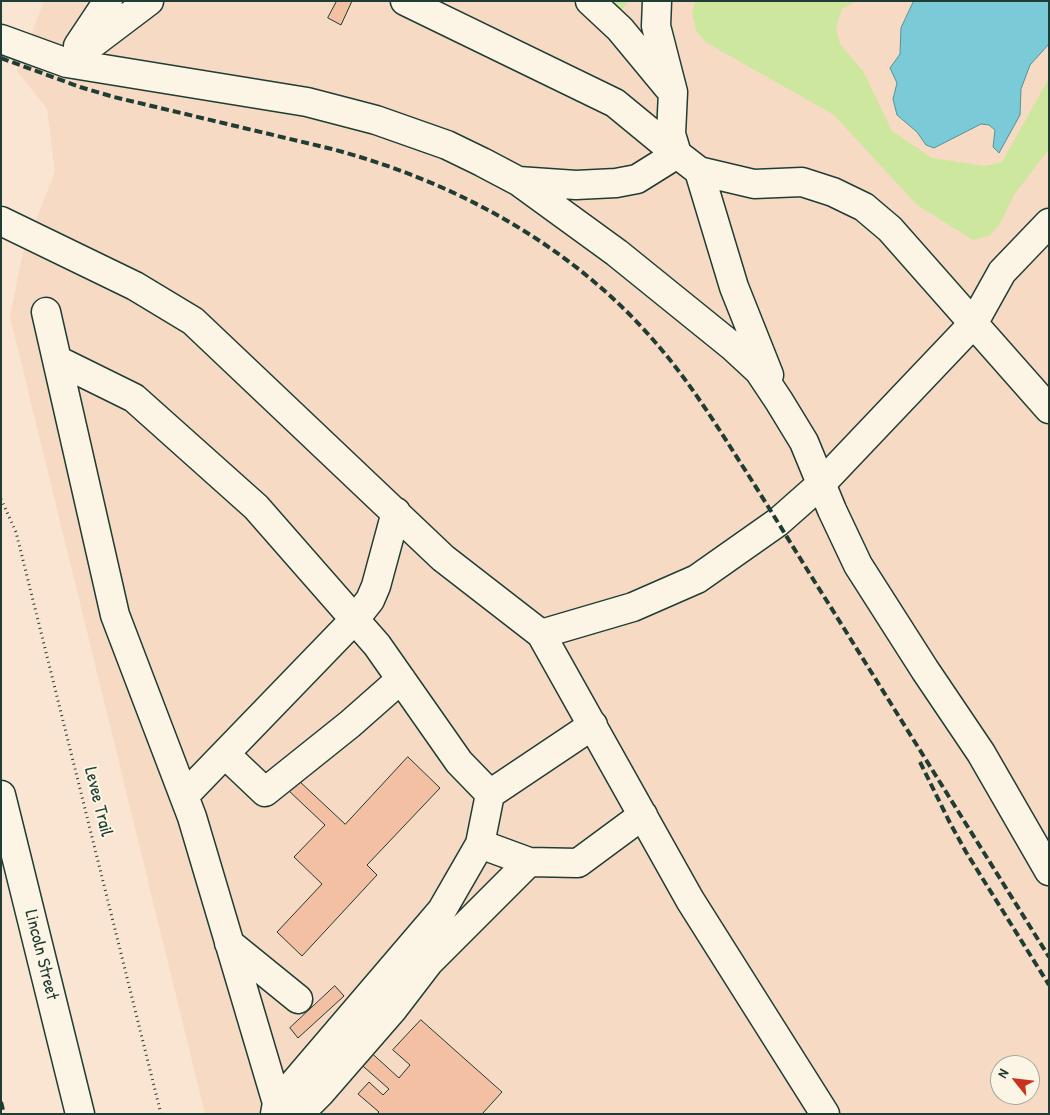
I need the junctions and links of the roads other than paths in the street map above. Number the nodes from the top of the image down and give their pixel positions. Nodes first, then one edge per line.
1 (108, 1) edge
2 (149, 1) edge
3 (404, 1) edge
4 (590, 1) edge
5 (657, 1) edge
6 (1, 40) edge
7 (67, 63) junction
8 (673, 92) junction
9 (677, 154) junction
10 (699, 171) junction
11 (518, 181) junction
12 (1, 221) edge
13 (1049, 223) edge
14 (46, 312) dead end
15 (973, 324) junction
16 (57, 360) junction
17 (779, 401) junction
18 (1049, 409) edge
19 (821, 484) junction
20 (396, 512) junction
21 (355, 619) junction
22 (541, 634) junction
23 (401, 679) junction
24 (593, 725) junction
25 (225, 754) junction
26 (490, 794) junction
27 (1, 795) edge
28 (184, 796) junction
29 (642, 815) junction
30 (480, 844) junction
31 (529, 862) junction
32 (1049, 871) edge
33 (229, 943) junction
34 (298, 998) dead end
35 (284, 1110) edge
36 (80, 1114) edge
37 (825, 1114) edge

1 - 7 street
2 - 7 street
3 - 9 street
4 - 8 street
5 - 8 street
6 - 7 street
7 - 11 street
8 - 9 street
9 - 10 street
9 - 11 street
10 - 15 street
10 - 17 street
11 - 17 street
12 - 20 street
13 - 15 street
14 - 16 street
15 - 18 street
15 - 19 street
16 - 21 street
16 - 28 street
17 - 19 street
19 - 22 street
19 - 32 street
20 - 21 street
20 - 22 street
21 - 23 street
21 - 25 street
22 - 24 street
23 - 25 street
23 - 26 street
24 - 26 street
24 - 29 street
25 - 28 street
26 - 30 street
27 - 36 street, Lincoln Street
28 - 33 street
29 - 31 street
29 - 37 street
30 - 31 street
30 - 35 street
31 - 35 street
33 - 34 street
33 - 35 street

